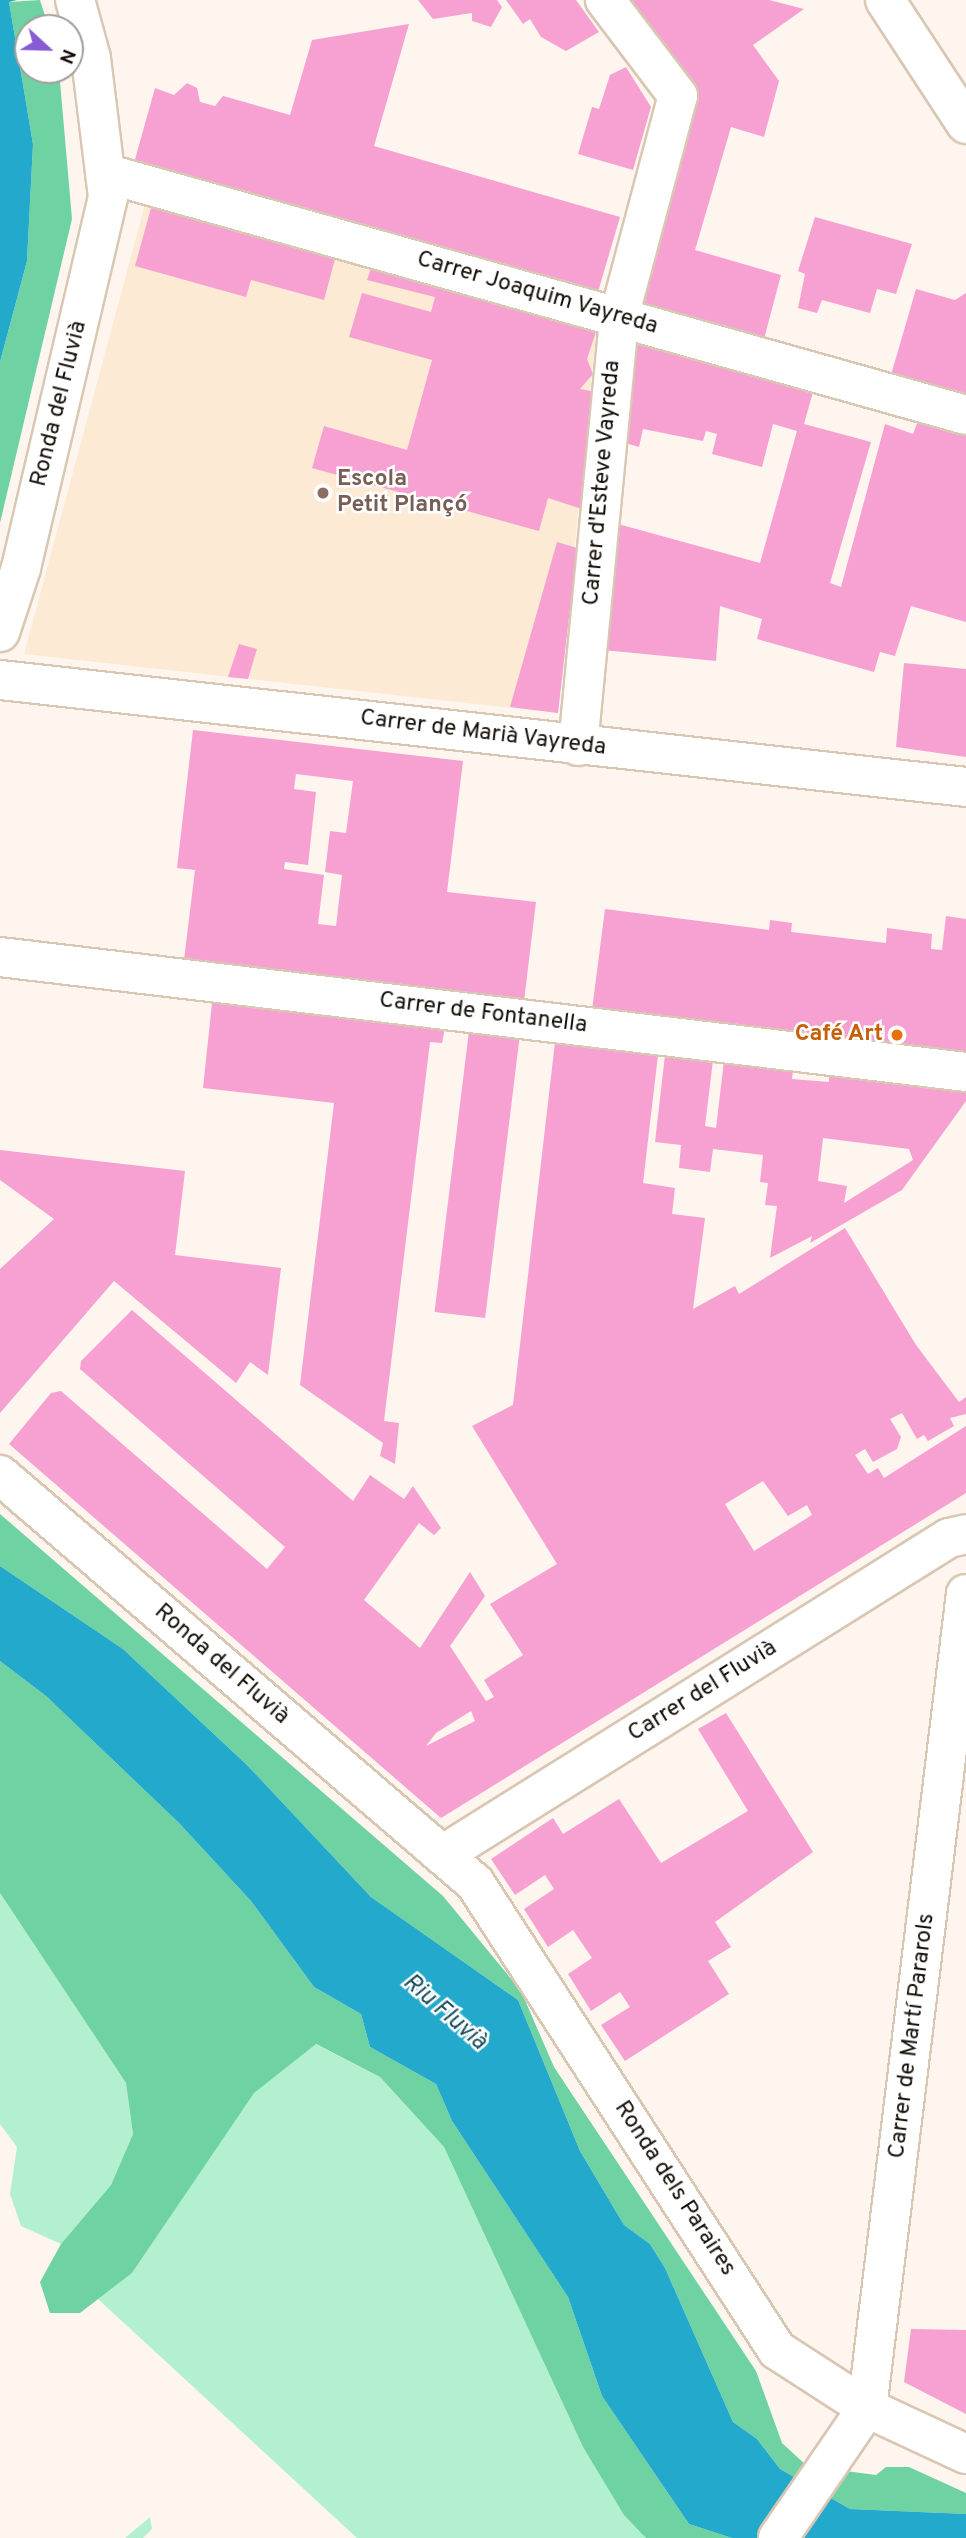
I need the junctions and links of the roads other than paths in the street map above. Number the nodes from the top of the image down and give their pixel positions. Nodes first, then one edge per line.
1 (75, 0) edge
2 (605, 0) edge
3 (885, 0) edge
4 (966, 124) edge
5 (108, 174) junction
6 (619, 317) junction
7 (966, 415) edge
8 (0, 632) edge
9 (0, 680) edge
10 (578, 746) junction
11 (966, 787) edge
12 (0, 957) edge
13 (966, 1072) edge
14 (0, 1475) edge
15 (966, 1534) edge
16 (966, 1594) edge
17 (442, 1855) junction
18 (867, 2408) junction
19 (966, 2454) edge
20 (778, 2538) edge

1 - 5 street, Ronda del Fluvià
2 - 6 street, Carrer d'Esteve Vayreda
3 - 4 street
5 - 6 street, Carrer Joaquim Vayreda
5 - 8 street, Ronda del Fluvià
6 - 7 street, Carrer Joaquim Vayreda
6 - 10 street, Carrer d'Esteve Vayreda
9 - 10 street, Carrer de Marià Vayreda
10 - 11 street, Carrer de Marià Vayreda
12 - 13 street, Carrer de Fontanella
14 - 17 street, Ronda del Fluvià
15 - 17 street, Carrer del Fluvià
16 - 18 street, Carrer de Martí Pararols
17 - 18 street, Ronda dels Paraires
18 - 19 street, Ronda dels Paraires
18 - 20 street, Carrer de Martí Pararols

